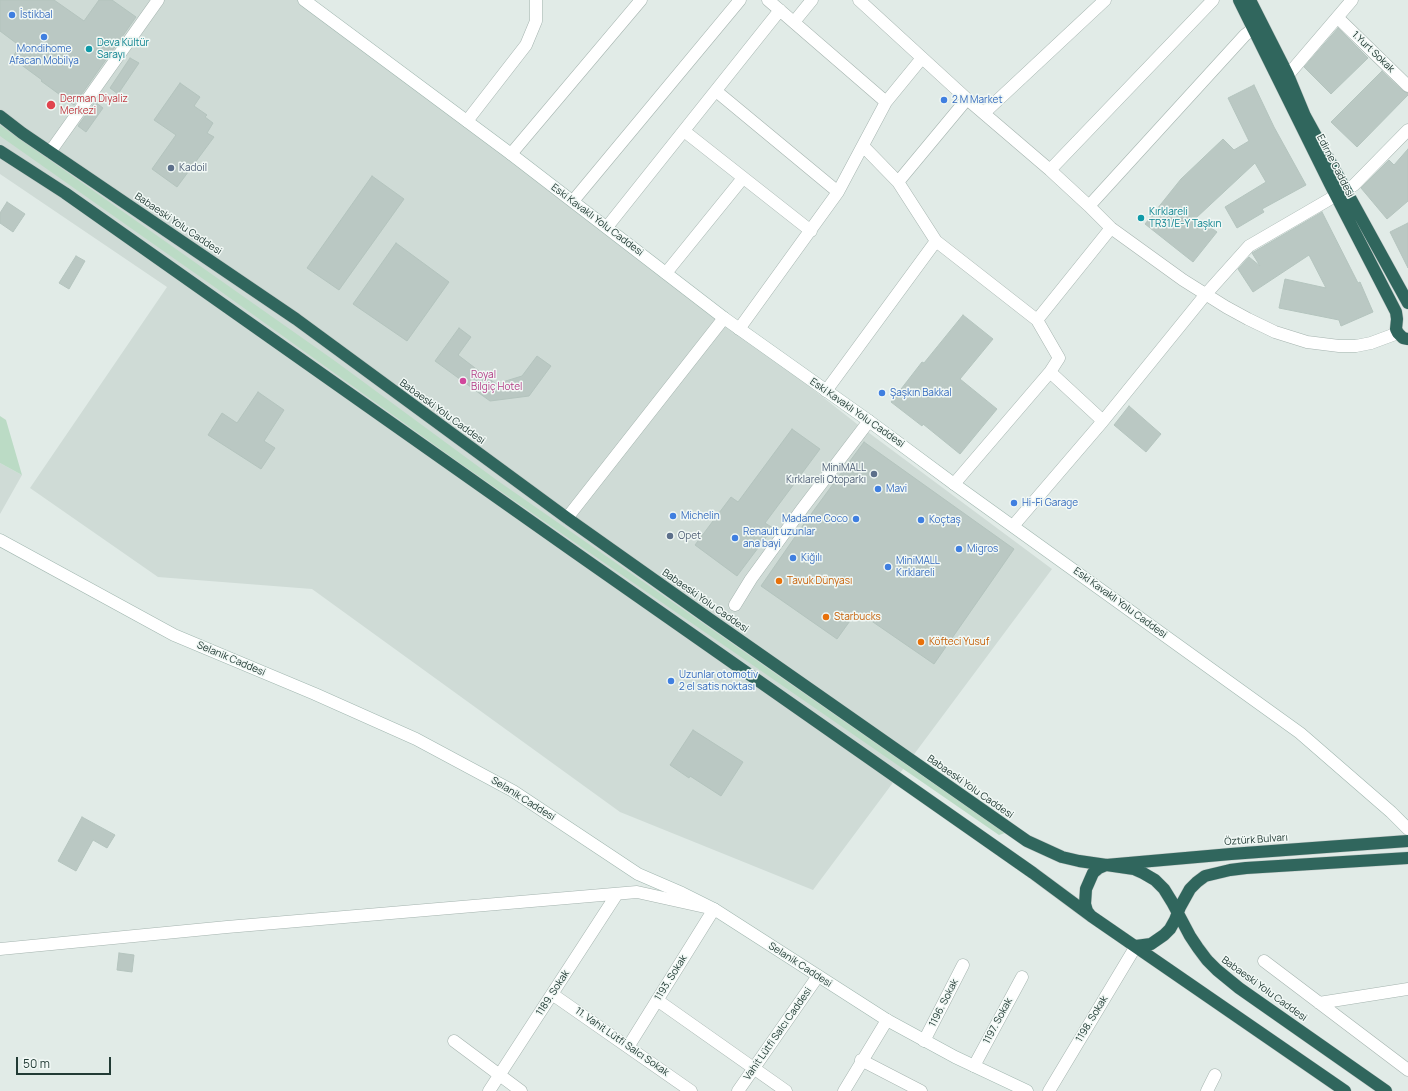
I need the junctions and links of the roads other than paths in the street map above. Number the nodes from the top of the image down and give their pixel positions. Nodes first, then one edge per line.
1 (158, 0) edge
2 (304, 0) edge
3 (536, 0) edge
4 (641, 0) edge
5 (740, 0) edge
6 (768, 0) edge
7 (812, 0) edge
8 (859, 0) edge
9 (1105, 0) edge
10 (1213, 0) edge
11 (1239, 0) edge
12 (1250, 0) edge
13 (1352, 0) edge
14 (780, 10) junction
15 (1338, 18) junction
16 (794, 22) junction
17 (1257, 26) junction
18 (922, 58) junction
19 (1288, 75) junction
20 (1408, 86) edge
21 (716, 91) junction
22 (967, 99) junction
23 (886, 102) junction
24 (984, 113) junction
25 (0, 116) edge
26 (467, 121) junction
27 (1408, 130) edge
28 (684, 131) junction
29 (863, 146) junction
30 (0, 151) edge
31 (50, 152) junction
32 (511, 154) junction
33 (1050, 170) junction
34 (743, 178) junction
35 (898, 182) junction
36 (838, 192) junction
37 (1341, 192) junction
38 (573, 202) junction
39 (1089, 206) junction
40 (607, 228) junction
41 (1110, 228) junction
42 (811, 231) junction
43 (936, 241) junction
44 (666, 273) junction
45 (1206, 294) junction
46 (1408, 303) edge
47 (1403, 317) edge
48 (724, 318) junction
49 (1036, 320) junction
50 (740, 329) junction
51 (1403, 337) edge
52 (1050, 372) junction
53 (826, 391) junction
54 (869, 421) junction
55 (1103, 421) junction
56 (954, 484) junction
57 (567, 518) junction
58 (1013, 526) junction
59 (0, 540) edge
60 (735, 605) dead end
61 (1408, 829) edge
62 (1408, 841) edge
63 (1408, 858) edge
64 (1106, 865) junction
65 (616, 894) junction
66 (714, 909) junction
67 (1178, 912) junction
68 (1091, 916) junction
69 (1136, 946) junction
70 (0, 949) edge
71 (1264, 960) dead end
72 (963, 965) dead end
73 (818, 976) junction
74 (1022, 977) dead end
75 (1408, 989) edge
76 (552, 994) junction
77 (658, 1000) junction
78 (1319, 1003) junction
79 (887, 1020) junction
80 (924, 1040) junction
81 (454, 1041) dead end
82 (628, 1047) junction
83 (861, 1060) junction
84 (974, 1066) junction
85 (754, 1068) junction
86 (1408, 1070) edge
87 (1215, 1074) dead end
88 (500, 1075) junction
89 (489, 1091) edge
90 (522, 1091) edge
91 (691, 1091) edge
92 (738, 1091) edge
93 (786, 1091) edge
94 (844, 1091) edge
95 (922, 1091) edge
96 (1027, 1091) edge
97 (1049, 1091) edge
98 (1207, 1091) edge
99 (1345, 1091) edge
100 (1386, 1091) edge

1 - 31 street
2 - 26 street, Eski Kavaklı Yolu Caddesi
3 - 26 street
4 - 32 street
5 - 38 street
6 - 14 street
7 - 16 street
8 - 18 street
9 - 24 street
10 - 33 street
11 - 17 highway, Edirne Caddesi
12 - 17 highway, Edirne Caddesi
13 - 15 street
14 - 16 street
14 - 21 street
15 - 19 street
15 - 20 street, 1.Yurt Sokak
16 - 23 street
17 - 19 highway, Edirne Caddesi
17 - 37 highway, Edirne Caddesi
17 - 39 street
18 - 22 street
18 - 23 street
19 - 37 highway, Edirne Caddesi
21 - 28 street
21 - 36 street
22 - 24 street
22 - 35 street
23 - 29 street
24 - 33 street
25 - 31 highway, Babaeski Yolu Caddesi
26 - 32 street, Eski Kavaklı Yolu Caddesi
27 - 37 street
28 - 34 street
28 - 40 street
29 - 35 street
29 - 36 street
30 - 68 highway
31 - 57 highway, Babaeski Yolu Caddesi
32 - 38 street, Eski Kavaklı Yolu Caddesi
33 - 39 street
34 - 42 street
34 - 44 street
35 - 43 street
36 - 42 street
37 - 45 street
37 - 46 highway, Edirne Caddesi
37 - 47 highway, Edirne Caddesi
38 - 40 street, Eski Kavaklı Yolu Caddesi
39 - 41 street
40 - 44 street, Eski Kavaklı Yolu Caddesi
41 - 45 street
41 - 49 street
42 - 50 street
43 - 49 street
43 - 53 street
44 - 48 street, Eski Kavaklı Yolu Caddesi
45 - 51 street
45 - 55 street
47 - 51 highway, Edirne Caddesi
48 - 50 street, Eski Kavaklı Yolu Caddesi
48 - 57 street
49 - 52 street
50 - 53 street, Eski Kavaklı Yolu Caddesi
52 - 55 street
52 - 56 street
53 - 54 street, Eski Kavaklı Yolu Caddesi
54 - 56 street, Eski Kavaklı Yolu Caddesi
54 - 60 street
55 - 58 street
56 - 58 street, Eski Kavaklı Yolu Caddesi
57 - 64 highway, Babaeski Yolu Caddesi
58 - 61 street, Eski Kavaklı Yolu Caddesi
59 - 66 street, Selanik Caddesi
62 - 64 highway, Öztürk Bulvarı
63 - 67 highway
64 - 67 highway, Babaeski Yolu Caddesi
64 - 68 highway
65 - 66 street
65 - 70 street
65 - 76 street, 1189. Sokak
66 - 73 street, Selanik Caddesi
66 - 77 street, 1193. Sokak
67 - 69 highway
67 - 100 highway, Babaeski Yolu Caddesi
68 - 69 highway
69 - 97 street, 1198. Sokak
69 - 99 highway
71 - 78 street
72 - 80 street, 1196. Sokak
73 - 79 street, Selanik Caddesi
73 - 85 street, Vahit Lütfi Salcı Caddesi
74 - 84 street, 1197. Sokak
75 - 78 street
76 - 82 street, 11. Vahit Lütfi Salcı Sokak
76 - 88 street, 1189. Sokak
77 - 82 street, 1193. Sokak
77 - 85 street
78 - 86 street
79 - 80 street, Selanik Caddesi
79 - 83 street
80 - 84 street, Selanik Caddesi
81 - 88 street
82 - 91 street, 11. Vahit Lütfi Salcı Sokak
83 - 94 street
83 - 95 street
84 - 96 street, Selanik Caddesi
85 - 92 street, Vahit Lütfi Salcı Caddesi
85 - 93 street
87 - 98 street
88 - 89 street, 1189. Sokak
88 - 90 street

